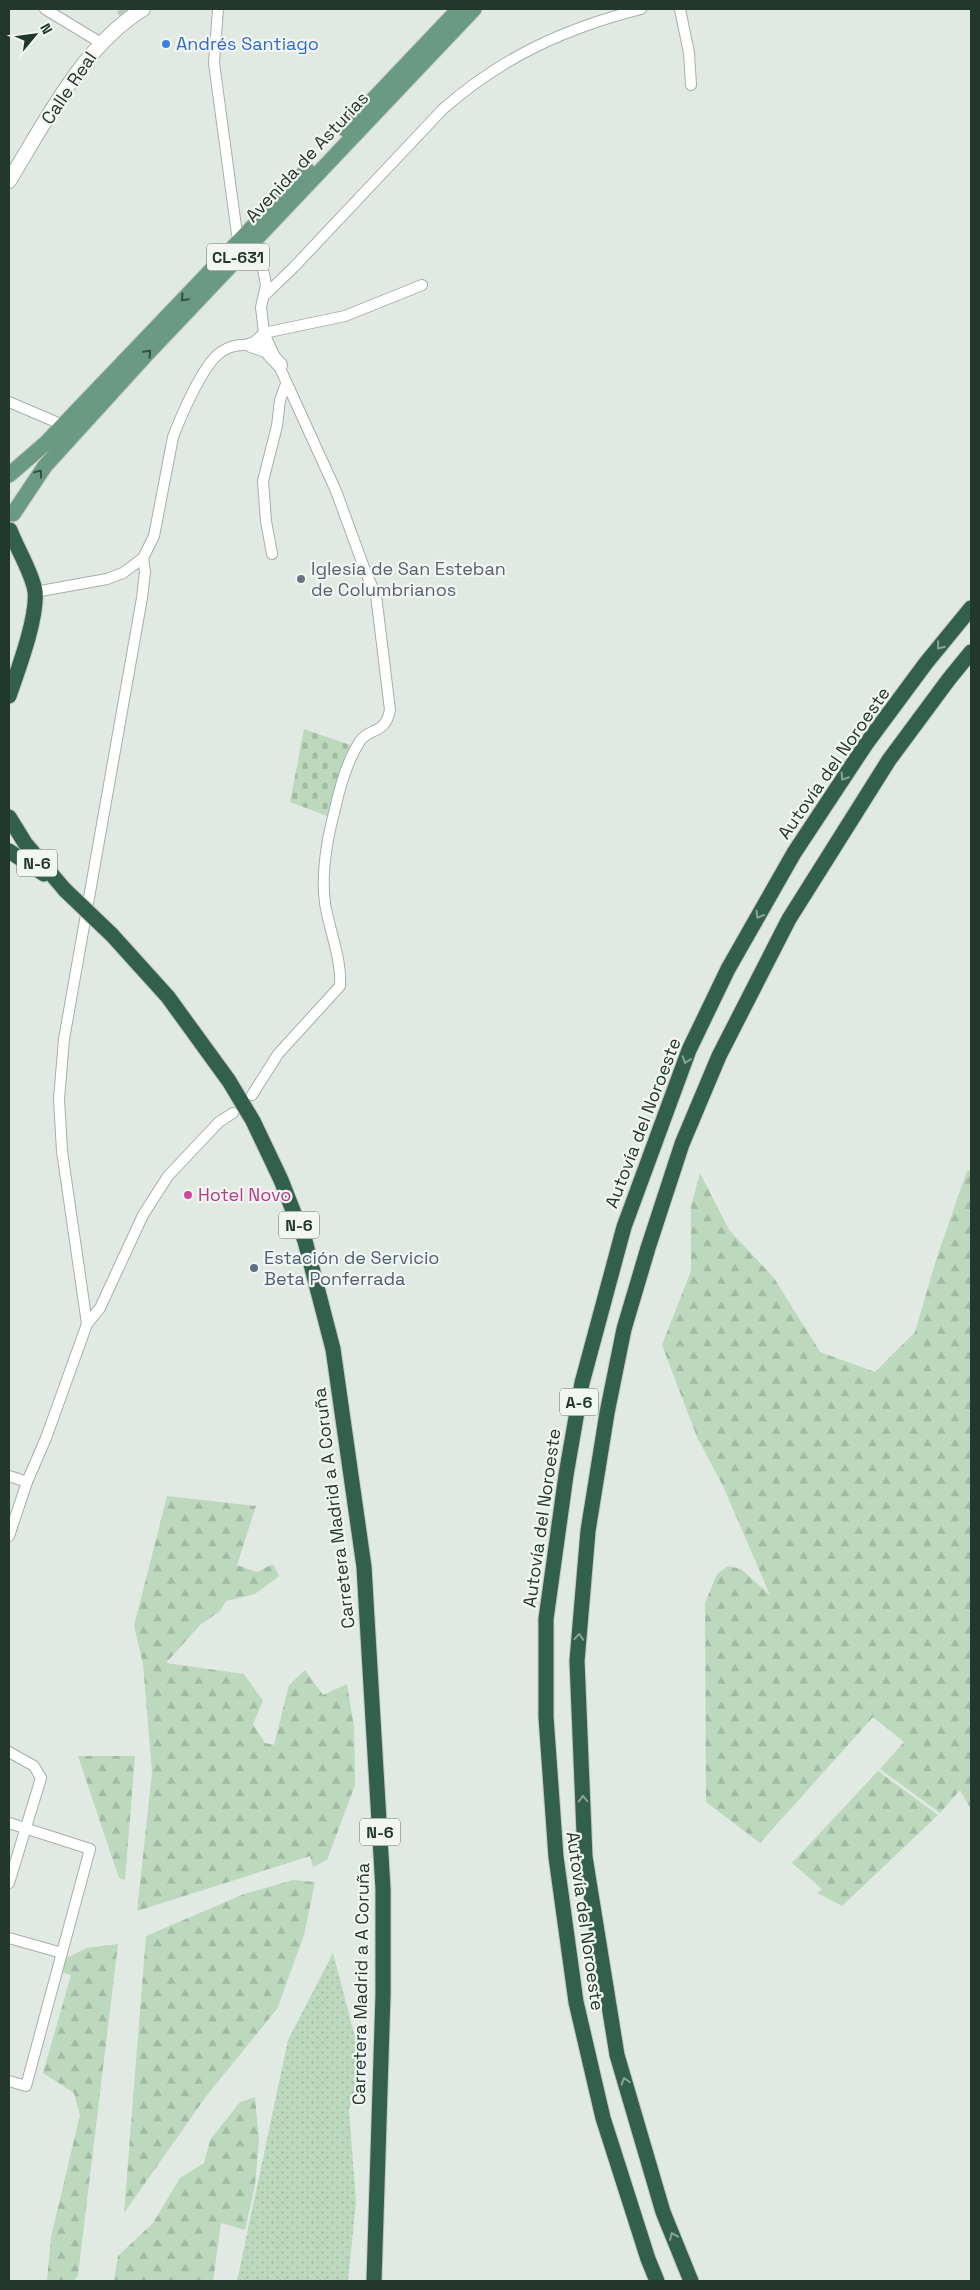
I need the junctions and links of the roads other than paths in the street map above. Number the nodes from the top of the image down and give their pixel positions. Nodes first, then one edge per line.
1 (46, 9) edge
2 (144, 9) edge
3 (218, 9) edge
4 (459, 9) edge
5 (474, 9) edge
6 (642, 9) edge
7 (680, 9) edge
8 (101, 43) junction
9 (691, 85) dead end
10 (9, 181) edge
11 (245, 242) junction
12 (422, 285) dead end
13 (265, 295) junction
14 (264, 333) junction
15 (251, 345) junction
16 (280, 365) junction
17 (286, 384) junction
18 (9, 402) edge
19 (63, 425) junction
20 (9, 475) edge
21 (11, 509) edge
22 (9, 531) edge
23 (9, 550) edge
24 (272, 554) dead end
25 (143, 558) junction
26 (25, 565) junction
27 (35, 592) junction
28 (971, 608) edge
29 (971, 652) edge
30 (971, 659) edge
31 (9, 696) edge
32 (904, 741) junction
33 (9, 816) edge
34 (9, 836) edge
35 (9, 851) edge
36 (66, 890) junction
37 (252, 1095) dead end
38 (233, 1113) dead end
39 (87, 1324) junction
40 (9, 1476) edge
41 (27, 1482) junction
42 (9, 1536) edge
43 (9, 1752) edge
44 (9, 1823) edge
45 (26, 1828) junction
46 (9, 1883) edge
47 (9, 1938) edge
48 (62, 1953) junction
49 (9, 2081) edge
50 (374, 2281) edge
51 (657, 2281) edge
52 (691, 2281) edge

1 - 8 street
2 - 8 main road, Calle Real
3 - 11 street
4 - 11 main road, Avenida de Asturias / CL-631
5 - 11 main road, Avenida de Asturias / CL-631
6 - 13 street
7 - 9 street
8 - 10 main road, Calle Real
11 - 13 street
11 -> 19 main road, Avenida de Asturias / CL-631
21 -> 11 main road, Avenida de Asturias / CL-631
12 - 14 street
13 - 14 street
14 - 15 street
14 - 16 street
15 - 16 main road
15 - 25 street
16 - 17 street
17 - 24 street
17 - 37 street
18 - 19 street
19 - 20 main road, Avenida de Asturias / CL-631
21 - 22 main road, CL-631
22 - 26 highway
23 - 26 highway
25 - 27 street
25 - 39 street
26 - 27 highway
27 - 31 highway
28 -> 51 highway, Autovía del Noroeste / A-6
29 - 32 highway, Autovía del Noroeste / A-6
30 - 32 highway
52 -> 32 highway, Autovía del Noroeste / A-6
33 - 36 highway
34 - 36 highway, Carretera Madrid a A Coruña / N-6
35 - 36 highway
36 - 50 highway, Carretera Madrid a A Coruña / N-6, bridge
38 - 39 street
39 - 41 street
40 - 41 street
41 - 42 street
43 - 45 street
44 - 45 street
45 - 46 street
45 - 48 street
47 - 48 street
48 - 49 street

